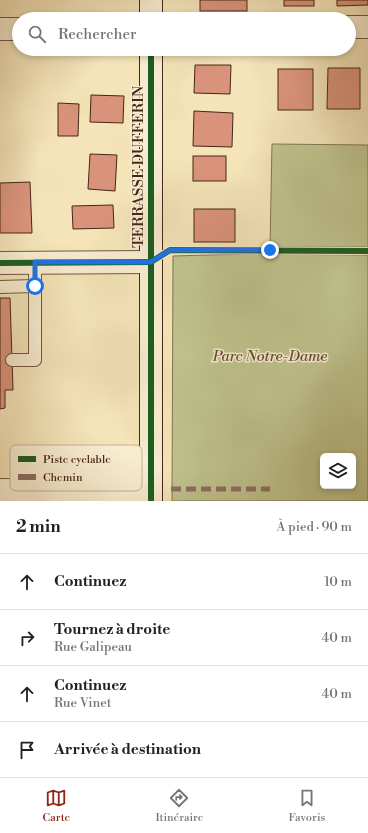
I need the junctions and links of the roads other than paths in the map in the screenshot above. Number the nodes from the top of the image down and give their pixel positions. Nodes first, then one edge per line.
1 (151, 0) edge
2 (151, 12) edge
3 (368, 27) edge
4 (12, 28) edge
5 (356, 28) edge
6 (0, 29) edge
7 (151, 56) edge
8 (35, 262) junction
9 (151, 262) junction
10 (0, 263) edge
11 (35, 286) junction
12 (0, 287) edge
13 (12, 360) dead end
14 (0, 490) edge
15 (10, 490) edge
16 (25, 491) edge
17 (151, 496) edge

1 - 2 street
3 - 5 street
4 - 6 street
7 - 9 street, TERRASSE DUFFERIN
8 - 9 street
8 - 10 street
8 - 11 lane
9 - 17 street, TERRASSE DUFFERIN
11 - 12 lane
11 - 13 lane
14 - 15 street
16 - 17 street

